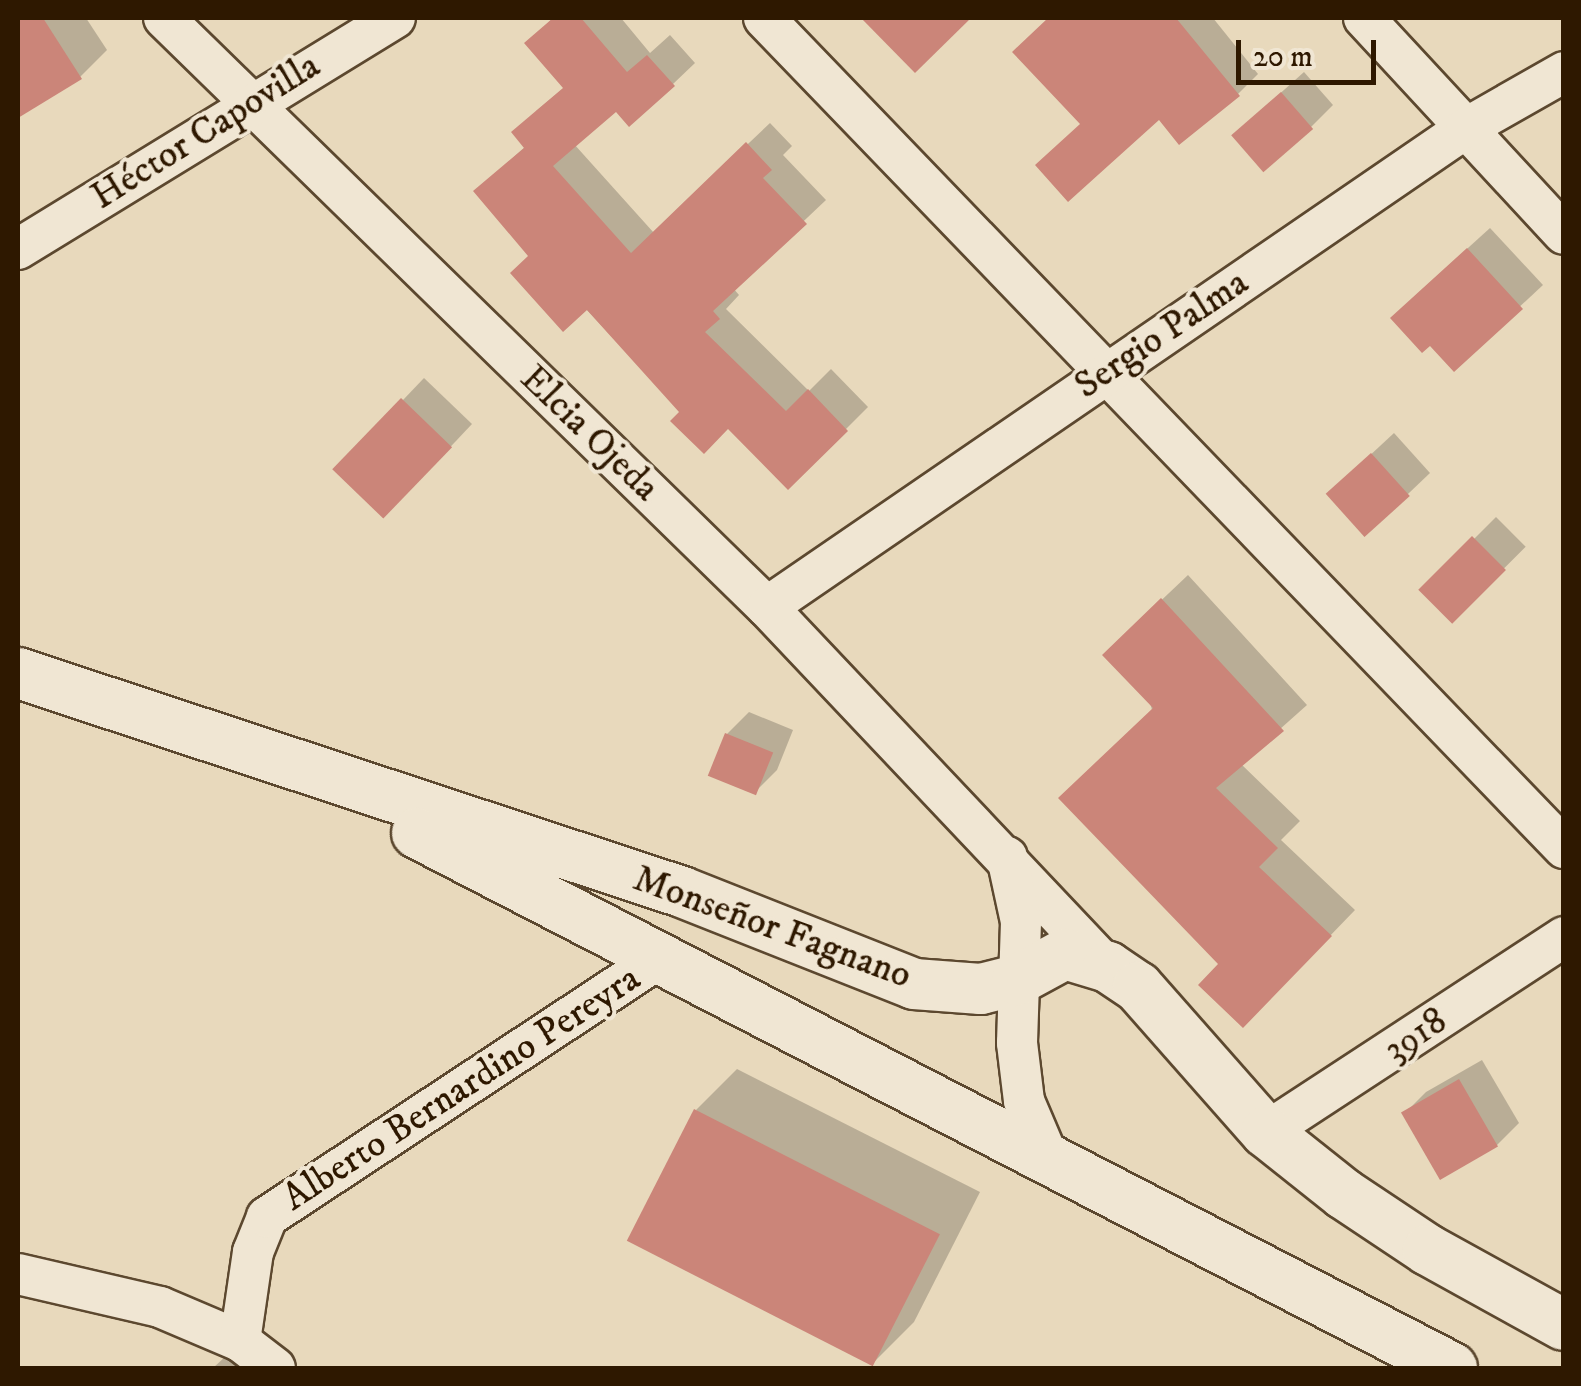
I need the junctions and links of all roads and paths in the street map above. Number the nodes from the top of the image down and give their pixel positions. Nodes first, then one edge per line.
1 (164, 18) edge
2 (396, 18) edge
3 (764, 18) edge
4 (1364, 18) edge
5 (1564, 72) edge
6 (249, 104) junction
7 (1466, 128) junction
8 (1564, 234) edge
9 (18, 249) edge
10 (1106, 374) junction
11 (766, 608) junction
12 (18, 673) edge
13 (222, 741) junction
14 (1564, 848) edge
15 (1007, 857) junction
16 (1564, 936) edge
17 (663, 956) junction
18 (1108, 968) junction
19 (1016, 980) junction
20 (1266, 1132) junction
21 (1049, 1160) junction
22 (18, 1274) edge
23 (1564, 1326) edge
24 (240, 1341) junction
25 (275, 1368) edge
26 (1452, 1368) edge

1 - 6 street, Elcia Ojeda
2 - 6 street, Héctor Capovilla
3 - 10 street
4 - 7 street
5 - 7 street, Sergio Palma
6 - 9 street, Héctor Capovilla
6 - 11 street, Elcia Ojeda
7 - 8 street
7 - 10 street, Sergio Palma
10 - 11 street, Sergio Palma
10 - 14 street
11 - 15 street, Elcia Ojeda
12 - 13 street, Monseñor Fagnano
13 - 17 street, Monseñor Fagnano
13 - 19 street, Monseñor Fagnano
15 - 18 street, Elcia Ojeda
15 - 19 street
16 - 20 street, 3918
17 - 21 street, Monseñor Fagnano
17 - 24 street, Alberto Bernardino Pereyra
18 - 19 street, Monseñor Fagnano
18 - 20 street, Monseñor Fagnano
19 - 21 street
20 - 23 street, Monseñor Fagnano
21 - 26 street, Monseñor Fagnano
22 - 24 street
24 - 25 street

